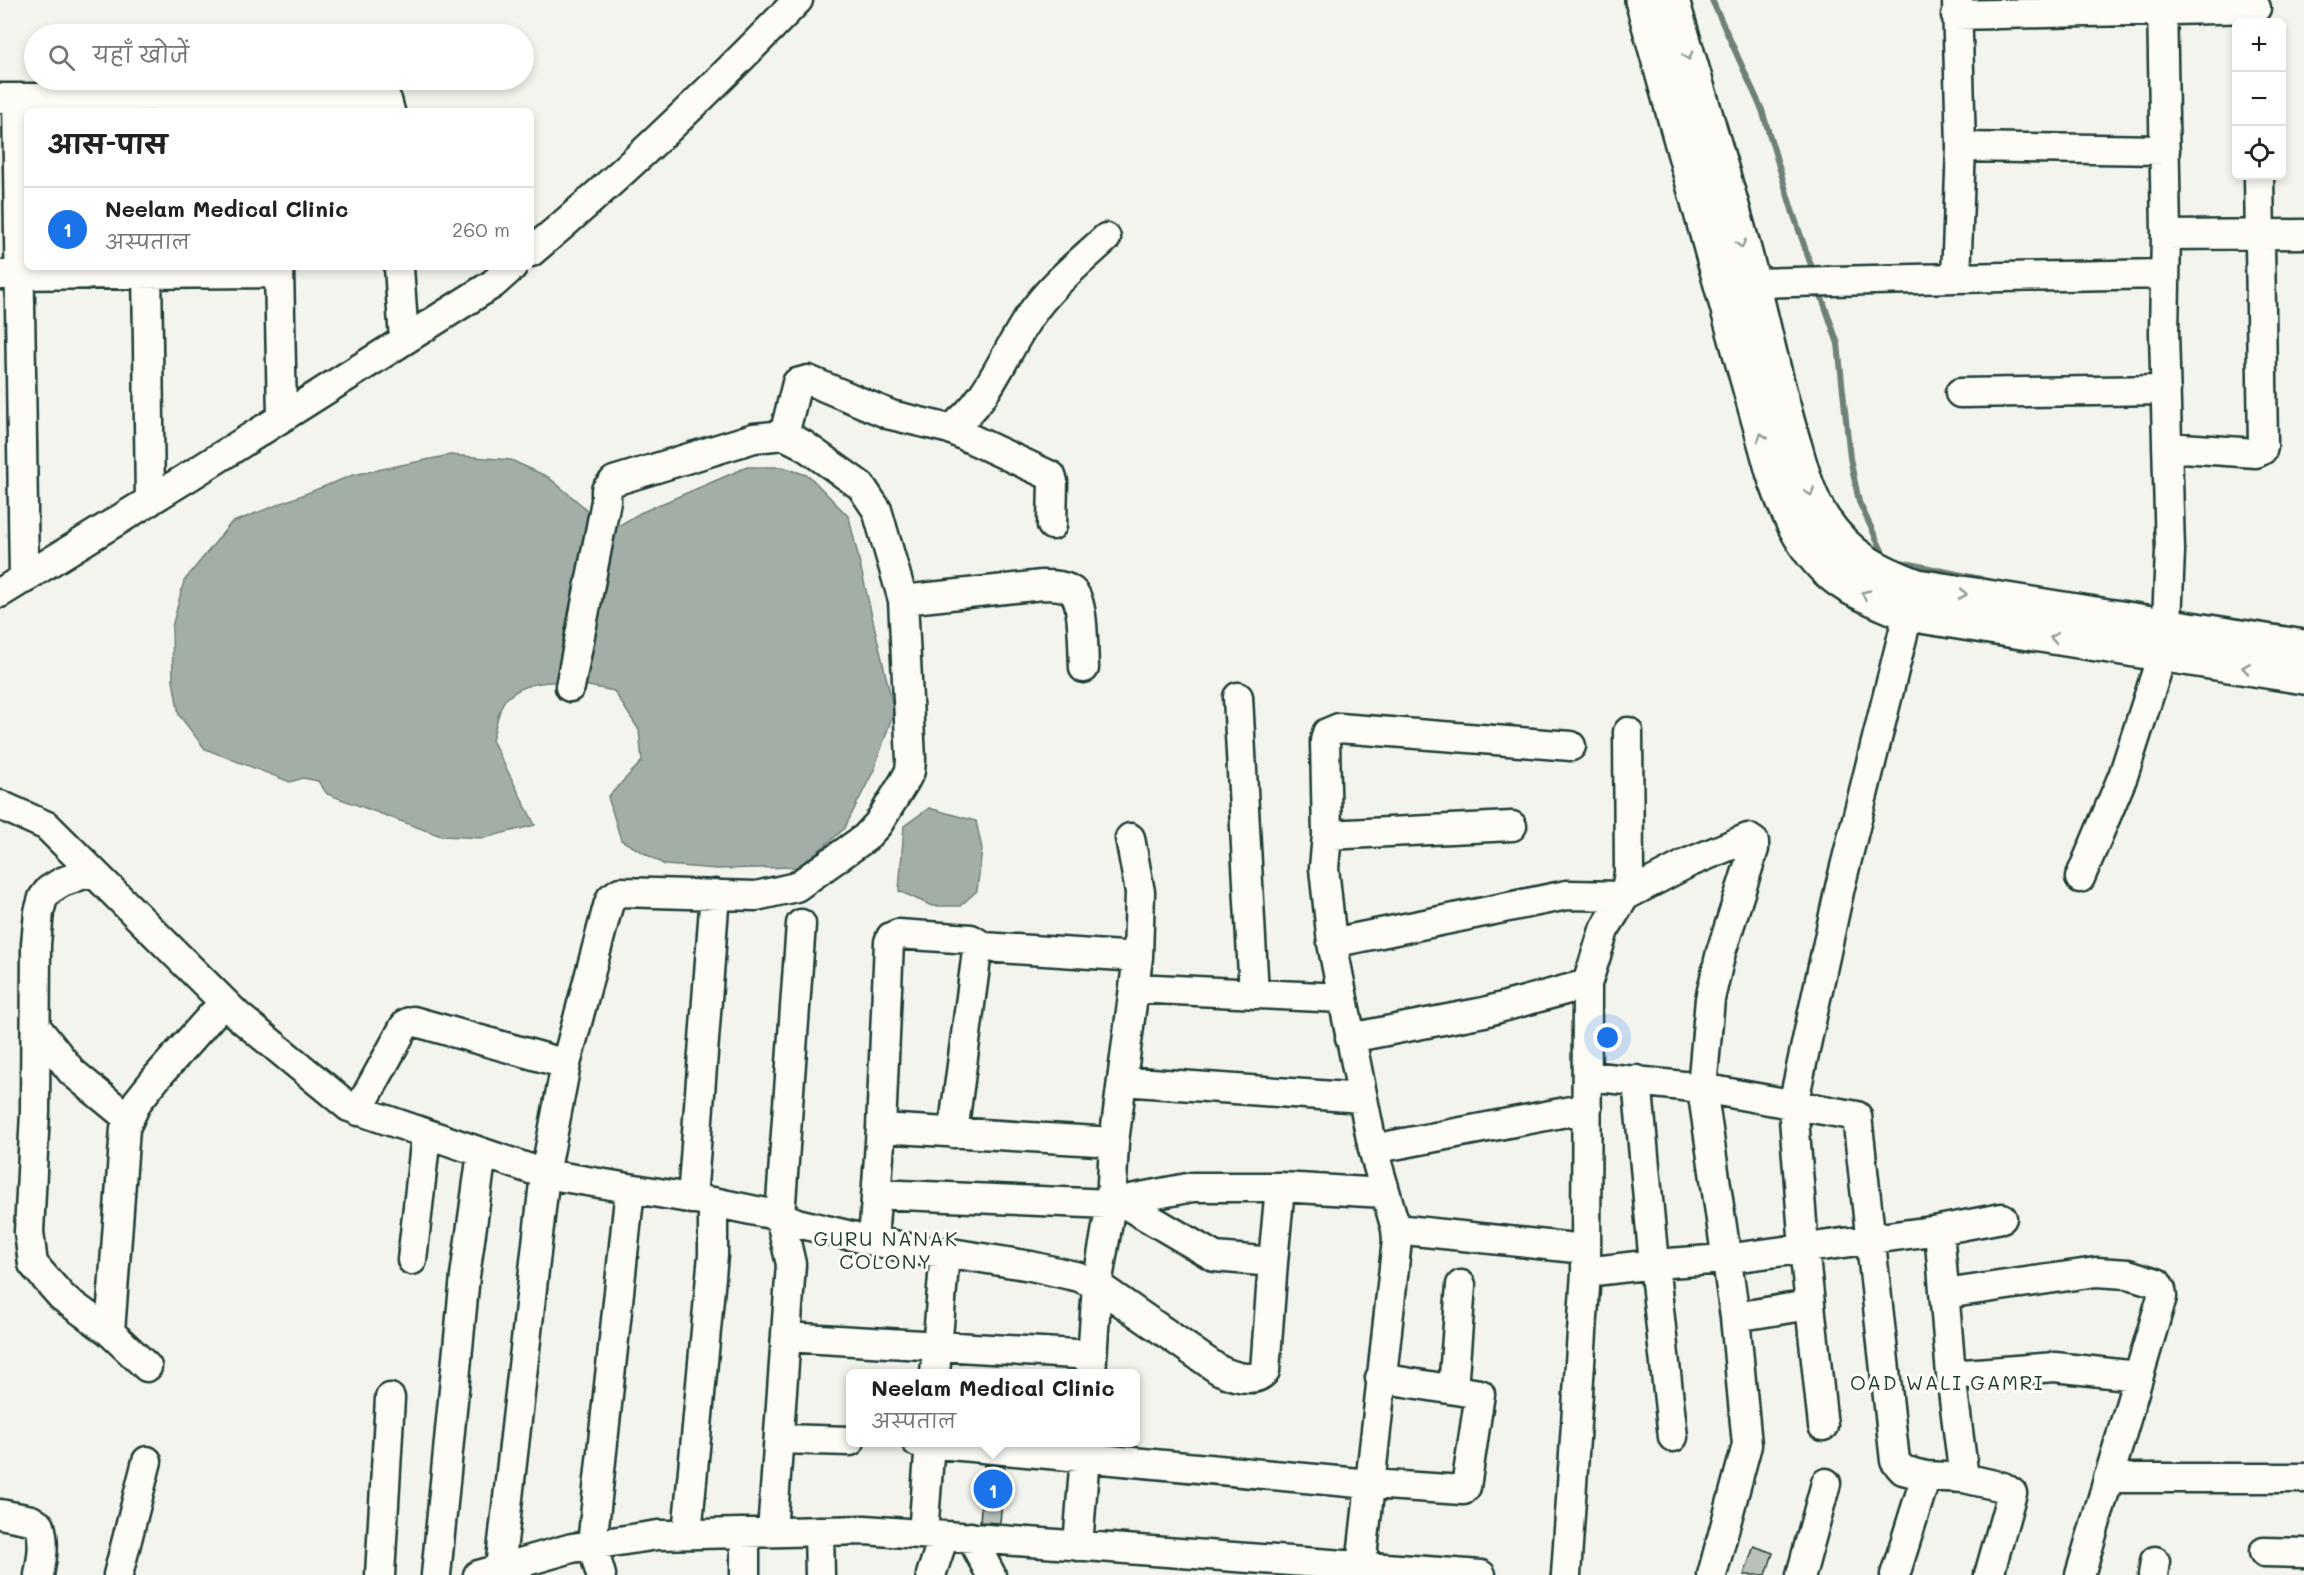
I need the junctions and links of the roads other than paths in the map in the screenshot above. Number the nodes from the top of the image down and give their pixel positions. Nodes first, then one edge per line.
1 (798, 0) edge
2 (1642, 0) edge
3 (1672, 0) edge
4 (2162, 5) edge
5 (1956, 7) edge
6 (2256, 10) edge
7 (9, 98) edge
8 (273, 103) edge
9 (145, 104) edge
10 (389, 108) edge
11 (1961, 147) junction
12 (2165, 150) junction
13 (2259, 180) edge
14 (10, 183) edge
15 (2260, 234) junction
16 (2304, 234) edge
17 (2166, 235) junction
18 (1106, 238) dead end
19 (534, 249) edge
20 (147, 270) edge
21 (279, 270) edge
22 (399, 270) edge
23 (509, 270) edge
24 (2164, 274) junction
25 (9, 275) edge
26 (1956, 278) junction
27 (1752, 282) junction
28 (404, 340) junction
29 (2166, 390) junction
30 (1959, 393) dead end
31 (282, 417) junction
32 (950, 429) junction
33 (784, 435) junction
34 (2167, 447) junction
35 (150, 501) junction
36 (1052, 525) dead end
37 (12, 586) edge
38 (903, 600) junction
39 (1908, 614) junction
40 (2164, 646) junction
41 (2304, 647) edge
42 (1084, 668) dead end
43 (2304, 677) edge
44 (570, 687) dead end
45 (1238, 698) dead end
46 (1628, 732) dead end
47 (1572, 746) dead end
48 (0, 804) edge
49 (1512, 826) dead end
50 (1327, 835) junction
51 (1130, 838) dead end
52 (92, 870) junction
53 (2080, 878) dead end
54 (716, 894) junction
55 (1625, 896) junction
56 (801, 924) dead end
57 (1332, 943) junction
58 (978, 944) junction
59 (1138, 957) junction
60 (1587, 984) junction
61 (1134, 988) junction
62 (1254, 994) junction
63 (1342, 998) junction
64 (224, 1002) junction
65 (37, 1028) junction
66 (1350, 1038) junction
67 (566, 1064) junction
68 (1588, 1076) junction
69 (1637, 1080) junction
70 (1122, 1081) junction
71 (1702, 1088) junction
72 (1362, 1098) junction
73 (1793, 1105) junction
74 (1587, 1108) junction
75 (358, 1111) junction
76 (129, 1119) junction
77 (881, 1128) junction
78 (953, 1133) junction
79 (426, 1135) junction
80 (1114, 1142) junction
81 (1373, 1149) junction
82 (482, 1153) junction
83 (545, 1174) junction
84 (1280, 1187) junction
85 (630, 1189) junction
86 (1385, 1193) junction
87 (877, 1194) junction
88 (703, 1201) junction
89 (1116, 1202) junction
90 (780, 1216) junction
91 (2002, 1218) dead end
92 (1396, 1229) junction
93 (1939, 1230) junction
94 (1871, 1239) junction
95 (873, 1241) junction
96 (1804, 1248) junction
97 (945, 1252) junction
98 (1725, 1259) junction
99 (412, 1260) dead end
100 (1586, 1261) junction
101 (1273, 1262) junction
102 (1654, 1264) junction
103 (1097, 1285) junction
104 (1461, 1285) dead end
105 (1945, 1294) junction
106 (1809, 1305) junction
107 (1735, 1317) junction
108 (110, 1332) junction
109 (786, 1337) junction
110 (936, 1360) edge
111 (1091, 1364) edge
112 (147, 1367) dead end
113 (1952, 1375) junction
114 (2138, 1376) junction
115 (1380, 1378) junction
116 (1453, 1389) junction
117 (390, 1398) dead end
118 (1823, 1426) dead end
119 (1673, 1437) dead end
120 (779, 1439) junction
121 (846, 1441) edge
122 (931, 1447) edge
123 (1019, 1447) edge
124 (1085, 1450) edge
125 (147, 1461) dead end
126 (1926, 1476) junction
127 (1964, 1478) junction
128 (2108, 1478) junction
129 (2304, 1478) edge
130 (1826, 1483) dead end
131 (1370, 1484) junction
132 (0, 1515) edge
133 (819, 1531) junction
134 (759, 1533) junction
135 (687, 1534) junction
136 (946, 1536) junction
137 (592, 1545) junction
138 (1078, 1546) junction
139 (2264, 1552) dead end
140 (2304, 1553) edge
141 (1148, 1563) edge
142 (1261, 1567) edge
143 (1361, 1571) edge
144 (487, 1572) edge
145 (39, 1575) edge
146 (118, 1575) edge
147 (380, 1575) edge
148 (436, 1575) edge
149 (601, 1575) edge
150 (745, 1575) edge
151 (820, 1575) edge
152 (931, 1575) edge
153 (991, 1575) edge
154 (1479, 1575) edge
155 (1566, 1575) edge
156 (1712, 1575) edge
157 (1801, 1575) edge
158 (1895, 1575) edge
159 (1989, 1575) edge
160 (2080, 1575) edge

1 - 19 street
39 -> 2 highway
3 -> 27 highway
4 - 5 street
4 - 6 street
4 - 12 street
5 - 11 street
7 - 9 street
7 - 14 street
8 - 9 street
8 - 10 street
11 - 12 street
11 - 26 street
12 - 17 street
13 - 15 street
14 - 25 street
15 - 16 street
15 - 17 street
15 - 34 street
17 - 24 street
18 - 32 street
20 - 21 street
20 - 25 street
20 - 35 street
21 - 31 street
22 - 28 street
23 - 28 street
24 - 26 street
24 - 29 street
25 - 37 street
26 - 27 street
27 -> 40 highway
28 - 31 street
29 - 30 street
29 - 34 street
31 - 35 street
32 - 33 street
32 - 36 street
33 - 38 street
33 - 44 street
34 - 40 street
35 - 37 street
38 - 42 street
38 - 54 street
40 -> 39 highway
39 - 73 street
40 - 41 highway
43 -> 40 highway
40 - 53 street
45 - 62 street
46 - 55 street
47 - 50 street
48 - 52 street
49 - 50 street
50 - 57 street
51 - 59 street
52 - 64 street
52 - 65 street
54 - 67 street
54 - 88 street
55 - 57 street
55 - 60 street
55 - 71 street
56 - 90 street
57 - 63 street
58 - 59 street
58 - 77 street
58 - 78 street
59 - 61 street
60 - 66 street
60 - 68 street
61 - 62 street
61 - 70 street
62 - 63 street
63 - 66 street
64 - 75 street
64 - 76 street
65 - 76 street
65 - 108 street
66 - 72 street
67 - 75 street
67 - 83 street
68 - 69 street
68 - 74 street
69 - 71 street
69 - 102 street
70 - 72 street
70 - 80 street
71 - 73 street
71 - 98 street
72 - 81 street
73 - 94 street
73 - 96 street
74 - 81 street
74 - 100 street
75 - 79 street
76 - 108 street
77 - 78 street
77 - 87 street
78 - 80 street
79 - 82 street
79 - 99 street
80 - 89 street
81 - 86 street
82 - 83 street
82 - 148 street
83 - 85 street
83 - 144 street
84 - 86 street
84 - 89 street
84 - 101 street
85 - 88 street
85 - 137 street
86 - 92 street
87 - 89 street
87 - 95 street
88 - 90 street
88 - 135 street
89 - 101 street
89 - 103 street
90 - 95 street
90 - 109 street
91 - 93 street
92 - 100 street
92 - 115 street
93 - 94 street
93 - 105 street
94 - 96 street
94 - 126 street
95 - 97 street
96 - 98 street
96 - 106 street
97 - 103 street
97 - 110 street
98 - 102 street
98 - 107 street
100 - 102 street
100 - 155 street
101 - 103 street
102 - 119 street
103 - 111 street
104 - 116 street
105 - 113 street
105 - 114 street
106 - 107 street
106 - 118 street
107 - 156 street
108 - 112 street
109 - 110 street
109 - 120 street
110 - 111 street
113 - 114 street
113 - 127 street
114 - 128 street
115 - 116 street
115 - 131 street
116 - 131 street
117 - 147 street
120 - 121 street
120 - 134 street
122 - 136 street
123 - 124 street
124 - 131 street
124 - 138 street
125 - 146 street
126 - 127 street
126 - 158 street
127 - 159 street
128 - 129 street
128 - 160 street
130 - 157 street
131 - 143 street
132 - 145 street
133 - 134 street
133 - 136 street
133 - 151 street
134 - 135 street
134 - 150 street
135 - 137 street
136 - 138 street
136 - 152 street
136 - 153 street
137 - 144 street
137 - 149 street
138 - 141 street
139 - 140 street
141 - 142 street
142 - 143 street
143 - 154 street

